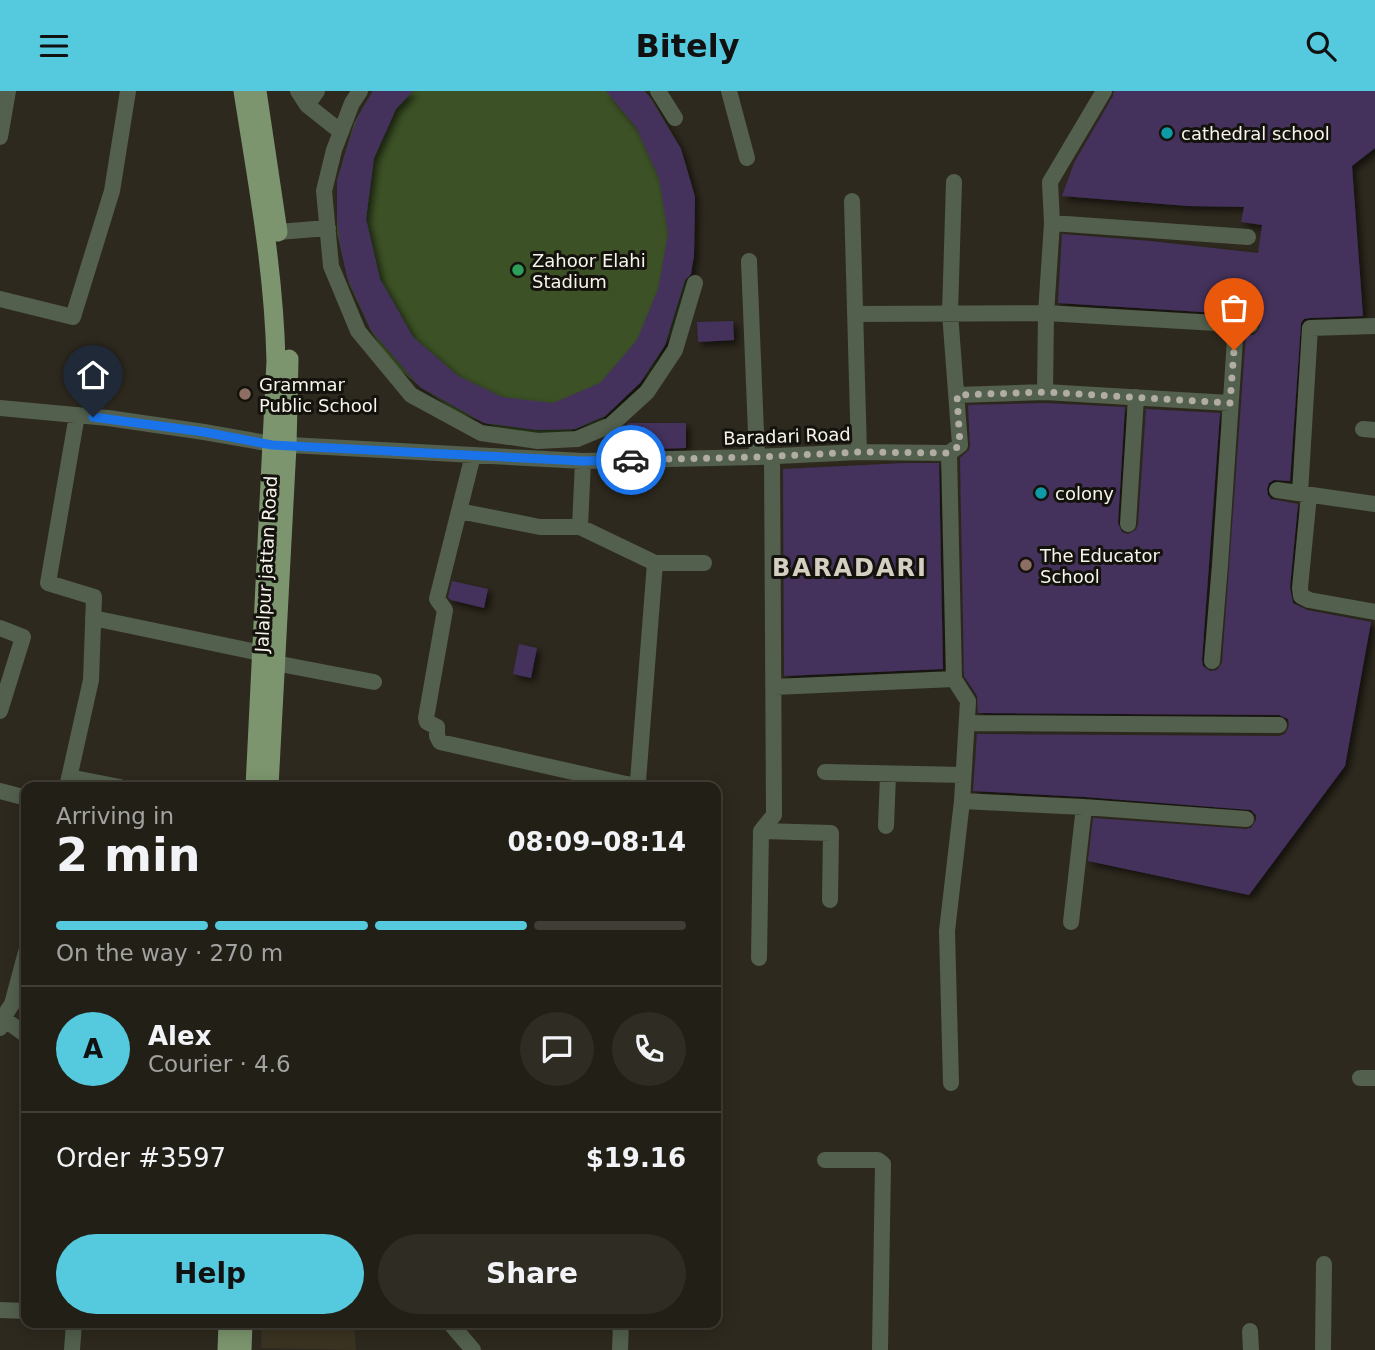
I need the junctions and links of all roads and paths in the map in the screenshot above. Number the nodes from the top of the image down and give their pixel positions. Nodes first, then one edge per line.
1 (6, 91) edge
2 (128, 91) edge
3 (243, 91) edge
4 (257, 91) edge
5 (317, 91) edge
6 (360, 91) edge
7 (658, 91) edge
8 (729, 91) edge
9 (1104, 91) edge
10 (302, 98) edge
11 (675, 118) dead end
12 (341, 132) junction
13 (0, 137) edge
14 (747, 158) dead end
15 (954, 182) dead end
16 (852, 201) dead end
17 (1052, 223) junction
18 (328, 228) junction
19 (278, 232) junction
20 (1248, 237) dead end
21 (749, 261) dead end
22 (695, 283) dead end
23 (0, 299) edge
24 (950, 313) junction
25 (1046, 313) junction
26 (855, 314) junction
27 (1375, 326) edge
28 (1045, 392) junction
29 (957, 395) junction
30 (1136, 397) junction
31 (1230, 403) junction
32 (0, 408) edge
33 (77, 415) junction
34 (280, 445) junction
35 (859, 452) junction
36 (949, 453) junction
37 (473, 455) junction
38 (764, 456) junction
39 (583, 461) junction
40 (1277, 490) dead end
41 (1305, 494) junction
42 (1375, 504) edge
43 (459, 511) junction
44 (1128, 524) dead end
45 (580, 527) junction
46 (655, 563) junction
47 (704, 563) dead end
48 (1375, 612) edge
49 (93, 618) junction
50 (0, 628) edge
51 (268, 658) junction
52 (1212, 661) dead end
53 (954, 679) junction
54 (374, 682) dead end
55 (774, 687) junction
56 (0, 711) edge
57 (967, 723) junction
58 (1279, 725) dead end
59 (264, 742) junction
60 (825, 772) dead end
61 (888, 775) junction
62 (963, 775) junction
63 (68, 782) edge
64 (256, 782) edge
65 (268, 782) edge
66 (620, 782) edge
67 (637, 782) edge
68 (0, 791) edge
69 (19, 796) dead end
70 (962, 801) junction
71 (1084, 807) junction
72 (1246, 819) dead end
73 (886, 826) dead end
74 (761, 831) junction
75 (830, 900) dead end
76 (1071, 922) dead end
77 (759, 958) dead end
78 (21, 971) edge
79 (1, 1021) edge
80 (21, 1032) edge
81 (951, 1083) dead end
82 (825, 1160) dead end
83 (1324, 1264) dead end
84 (0, 1310) edge
85 (21, 1311) edge
86 (74, 1328) edge
87 (228, 1328) edge
88 (243, 1328) edge
89 (454, 1328) edge
90 (621, 1328) edge
91 (1251, 1331) dead end
92 (72, 1350) edge
93 (227, 1350) edge
94 (242, 1350) edge
95 (473, 1350) edge
96 (620, 1350) edge
97 (880, 1350) edge
98 (1251, 1350) edge
99 (1323, 1350) edge

1 - 13 street
2 - 23 street
3 - 34 main road, Jalalpur jattan Road
4 - 19 main road, Jalalpur jattan Road
5 - 10 street
6 - 12 street
7 - 11 street
8 - 14 street
9 - 17 street
10 - 12 street
12 - 18 street
15 - 24 street
16 - 26 street
17 - 20 street
17 - 25 street
18 - 19 street
18 - 22 street
19 - 34 main road, Jalalpur jattan Road
21 - 38 street
24 - 25 street
24 - 26 street
24 - 29 street
25 - 28 street
25 - 31 street
26 - 35 street
27 - 41 street
28 - 29 street
28 - 30 street
29 - 36 street
30 - 31 street
30 - 44 street
31 - 52 street
32 - 33 street, Baradari Road
33 - 34 street, Baradari Road
33 - 49 street
34 - 37 street, Baradari Road
34 - 51 main road, Jalalpur jattan Road
35 - 36 street, Baradari Road
35 - 38 street, Baradari Road
36 - 53 street
37 - 39 street, Baradari Road
37 - 43 street
38 - 39 street, Baradari Road
38 - 55 street
39 - 45 street
40 - 41 street
41 - 42 street
41 - 48 street
43 - 45 street
43 - 66 street
45 - 46 street
46 - 47 street
46 - 67 street
49 - 51 street
49 - 63 street
50 - 56 street
51 - 54 street
51 - 59 main road, Jalalpur jattan Road
53 - 55 street
53 - 57 street
55 - 74 street
57 - 58 street
57 - 62 street
59 - 64 main road, Jalalpur jattan Road
59 - 65 main road, Jalalpur jattan Road
60 - 61 street
61 - 62 street
61 - 73 street
62 - 70 street
68 - 69 street
70 - 71 street
70 - 81 street
71 - 72 street
71 - 76 street
74 - 75 street
74 - 77 street
78 - 79 street
79 - 80 street
82 - 97 street
83 - 99 street
84 - 85 street
86 - 92 street
87 - 93 main road
88 - 94 main road
89 - 95 street
90 - 96 street
91 - 98 street

